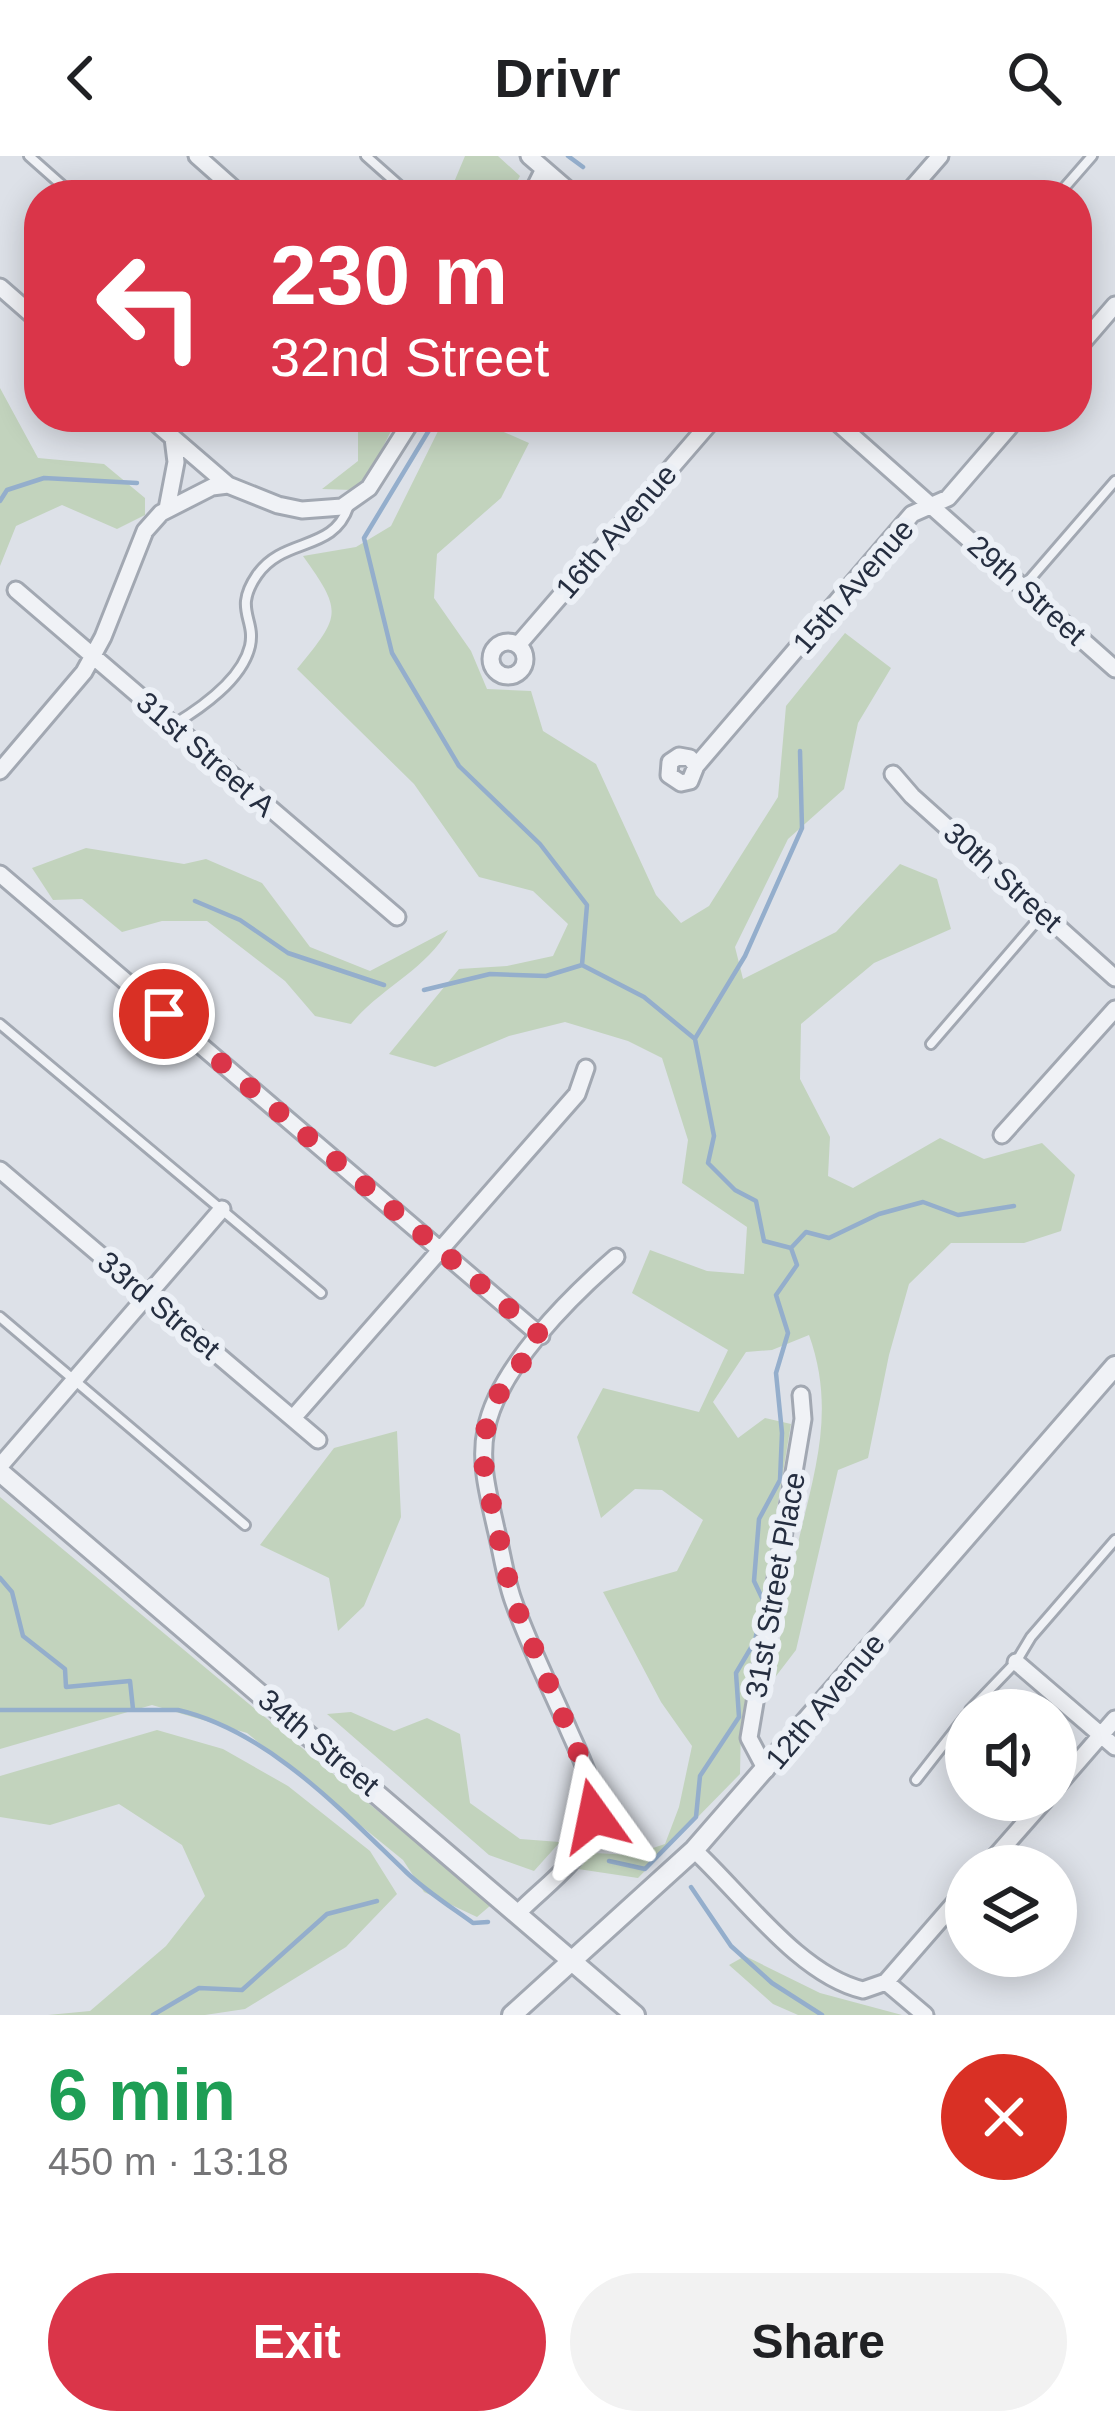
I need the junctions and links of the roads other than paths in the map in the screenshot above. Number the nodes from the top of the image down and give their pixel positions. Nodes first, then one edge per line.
1 (28, 156) edge
2 (197, 156) edge
3 (366, 156) edge
4 (530, 156) edge
5 (940, 156) edge
6 (1092, 156) edge
7 (544, 169) junction
8 (56, 180) edge
9 (224, 180) edge
10 (393, 180) edge
11 (538, 180) edge
12 (557, 180) edge
13 (919, 180) edge
14 (1071, 180) edge
15 (0, 287) edge
16 (1115, 305) edge
17 (24, 308) edge
18 (1092, 332) edge
19 (166, 432) edge
20 (404, 432) edge
21 (702, 432) edge
22 (848, 432) edge
23 (854, 432) edge
24 (1005, 432) edge
25 (851, 435) junction
26 (173, 438) junction
27 (1115, 481) edge
28 (228, 485) junction
29 (349, 503) junction
30 (932, 506) junction
31 (166, 509) junction
32 (1024, 586) junction
33 (16, 590) dead end
34 (518, 645) dead end
35 (93, 657) junction
36 (1113, 663) edge
37 (173, 725) junction
38 (696, 766) dead end
39 (0, 771) edge
40 (893, 774) dead end
41 (0, 874) edge
42 (1043, 914) junction
43 (397, 917) dead end
44 (1115, 978) edge
45 (1115, 1009) edge
46 (0, 1024) edge
47 (931, 1044) dead end
48 (586, 1068) dead end
49 (1002, 1135) dead end
50 (0, 1170) edge
51 (222, 1209) junction
52 (442, 1251) junction
53 (616, 1257) dead end
54 (321, 1293) dead end
55 (145, 1294) junction
56 (0, 1318) edge
57 (541, 1336) junction
58 (1115, 1366) edge
59 (74, 1380) junction
60 (801, 1395) dead end
61 (293, 1418) junction
62 (318, 1441) dead end
63 (0, 1469) edge
64 (245, 1525) dead end
65 (1115, 1540) edge
66 (1016, 1662) junction
67 (991, 1689) edge
68 (1115, 1719) edge
69 (1101, 1735) junction
70 (945, 1743) edge
71 (1115, 1747) edge
72 (1077, 1763) edge
73 (766, 1770) junction
74 (916, 1780) dead end
75 (1027, 1821) edge
76 (1005, 1845) edge
77 (694, 1850) junction
78 (519, 1912) junction
79 (945, 1914) edge
80 (572, 1958) junction
81 (886, 1982) junction
82 (512, 2015) edge
83 (635, 2015) edge
84 (925, 2015) edge

1 - 8 lane
2 - 9 street
3 - 10 lane
4 - 7 street
5 - 13 street
6 - 14 lane
7 - 11 street
7 - 12 street
15 - 17 street
16 - 18 street
19 - 26 street
20 - 29 street
21 - 34 street, 16th Avenue
22 - 25 street, 29th Street
23 - 25 lane
24 - 30 street, 15th Avenue
25 - 30 street, 29th Street
26 - 28 street
26 - 31 street
27 - 32 lane
28 - 29 street
28 - 31 street
29 - 37 lane
30 - 32 street, 29th Street
30 - 38 street, 15th Avenue
31 - 35 street
32 - 36 street, 29th Street
33 - 35 street, 31st Street A
35 - 37 street, 31st Street A
35 - 39 street
37 - 43 street, 31st Street A
40 - 42 street, 30th Street
41 - 52 street
42 - 44 street, 30th Street
42 - 47 lane
45 - 49 street
46 - 51 lane
48 - 52 street
50 - 55 street, 33rd Street
51 - 54 lane
51 - 55 street
52 - 57 street
52 - 61 street
53 - 57 street
55 - 59 street
55 - 61 street, 33rd Street
56 - 59 lane
57 - 78 street
58 - 73 street, 12th Avenue
59 - 63 street
59 - 64 lane
60 - 73 street, 31st Street Place
61 - 62 street, 33rd Street
63 - 78 street, 34th Street
65 - 66 lane
66 - 67 lane
66 - 69 street
68 - 69 street
69 - 71 street
69 - 72 street
70 - 74 lane
73 - 77 street, 12th Avenue
75 - 76 street
77 - 80 street, 12th Avenue
77 - 81 street
78 - 80 street, 34th Street
79 - 81 street
80 - 82 street, 12th Avenue
80 - 83 street, 34th Street
81 - 84 street

